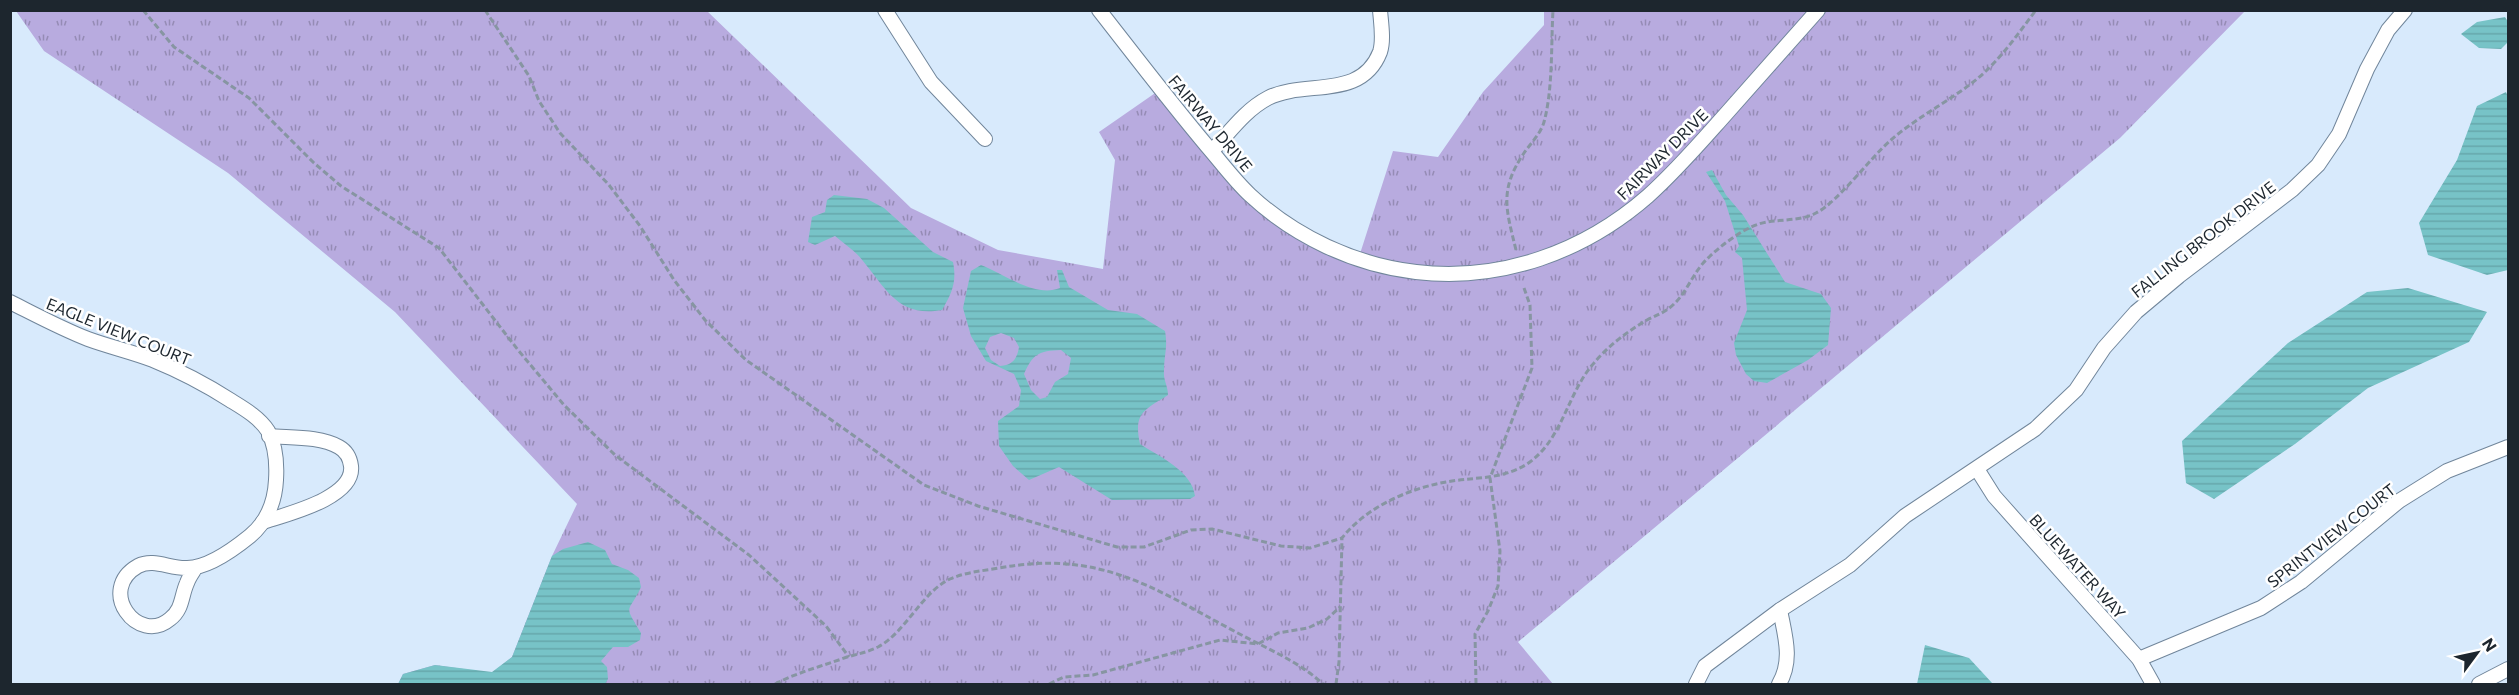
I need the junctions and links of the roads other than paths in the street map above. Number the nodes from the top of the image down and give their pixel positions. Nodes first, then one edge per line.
1 (885, 10) edge
2 (1099, 10) edge
3 (1380, 10) edge
4 (1818, 10) edge
5 (2405, 10) edge
6 (985, 139) dead end
7 (1212, 152) junction
8 (10, 302) edge
9 (270, 436) junction
10 (2508, 447) edge
11 (1977, 469) junction
12 (263, 522) junction
13 (196, 567) junction
14 (1780, 610) junction
15 (2139, 658) junction
16 (2508, 669) edge
17 (1696, 684) edge
18 (1779, 684) edge
19 (2152, 684) edge
20 (2480, 684) edge

1 - 6 street
2 - 7 street, FAIRWAY DRIVE
3 - 7 street
4 - 7 street, FAIRWAY DRIVE
5 - 11 street, FALLING BROOK DRIVE
8 - 9 street, EAGLE VIEW COURT
9 - 12 street, EAGLE VIEW COURT
9 - 12 street, EAGLE VIEW COURT
10 - 15 street, SPRINTVIEW COURT
11 - 14 street, FALLING BROOK DRIVE
11 - 15 street, BLUEWATER WAY
12 - 13 street, EAGLE VIEW COURT
13 - 13 street
14 - 17 street, FALLING BROOK DRIVE
14 - 18 street
15 - 19 street, BLUEWATER WAY
16 - 20 street

